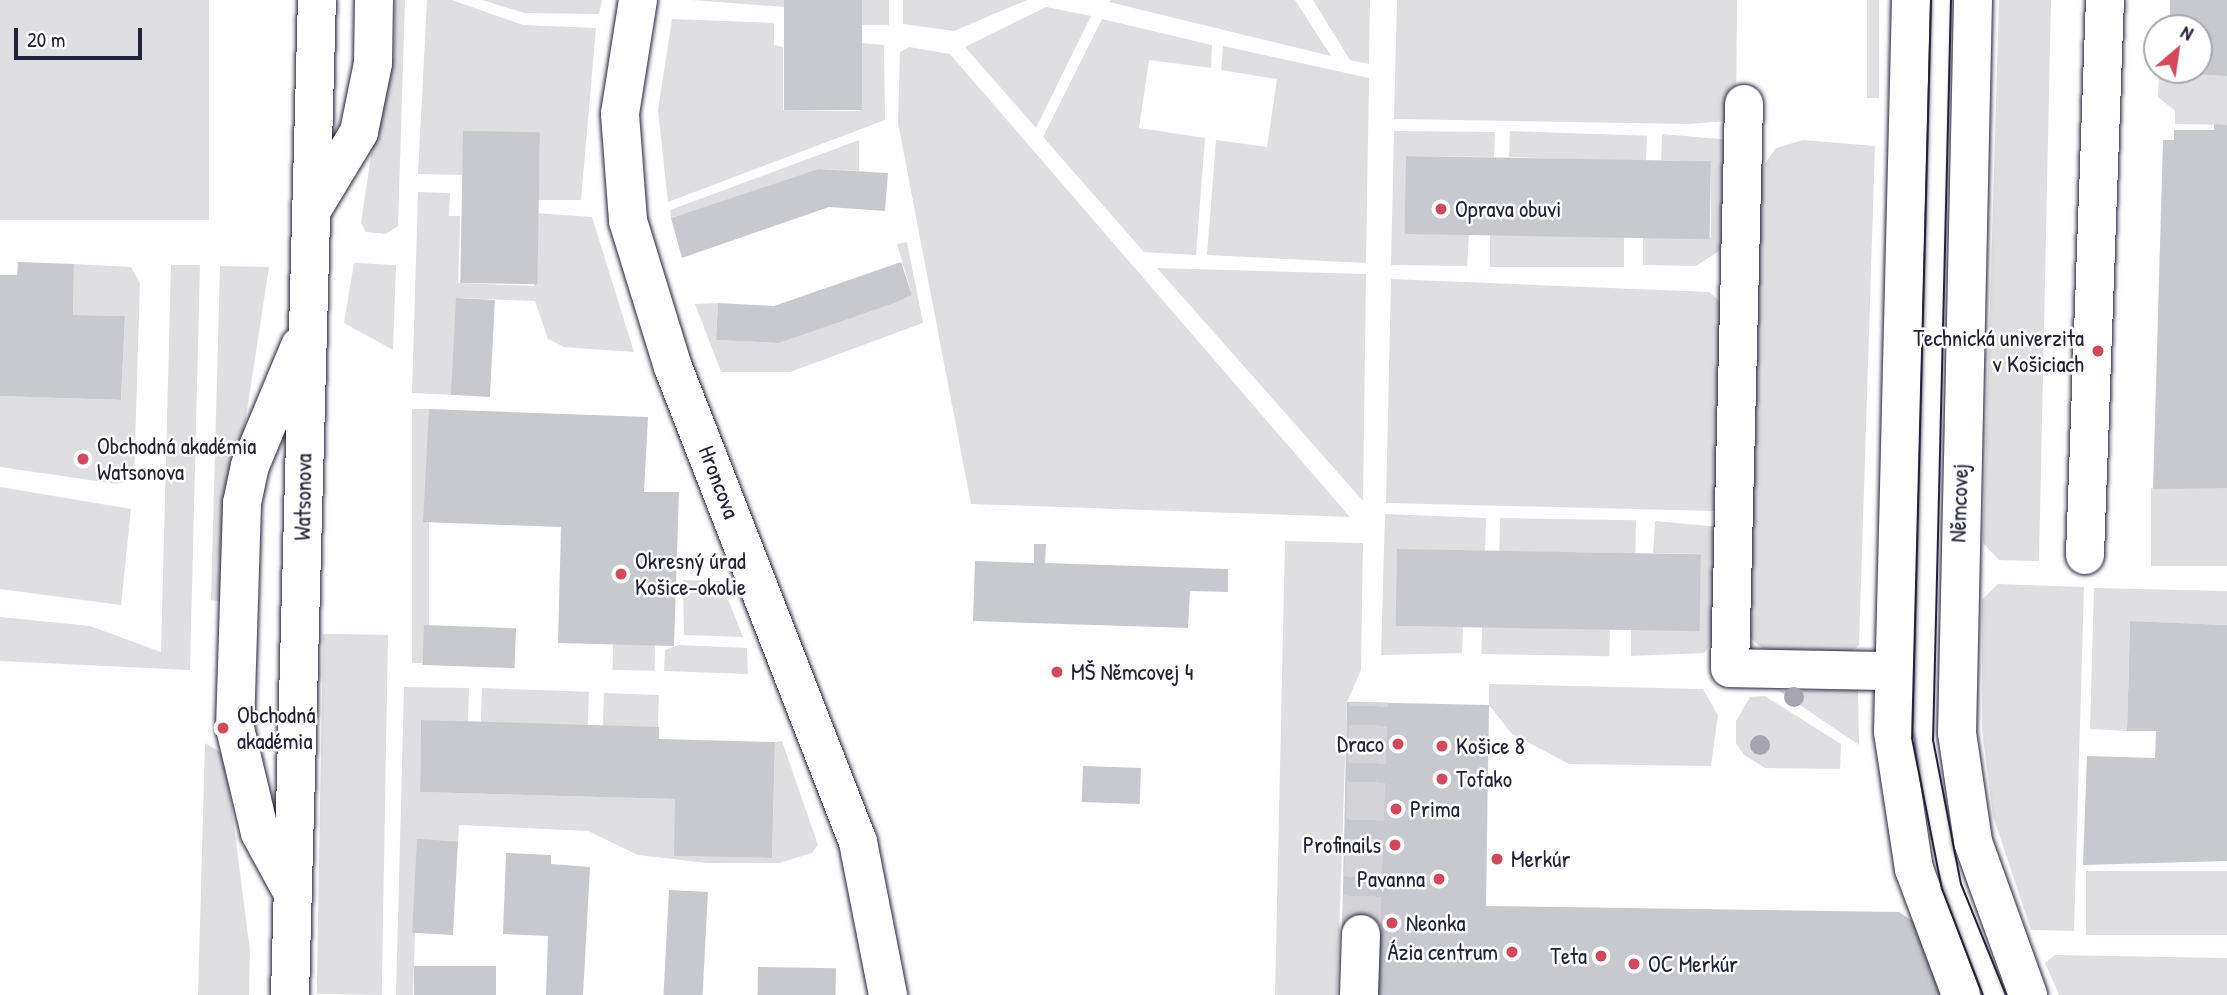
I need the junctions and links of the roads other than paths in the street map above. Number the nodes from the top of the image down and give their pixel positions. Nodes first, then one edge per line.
1 (317, 0) edge
2 (374, 0) edge
3 (638, 0) edge
4 (1911, 0) edge
5 (1973, 0) edge
6 (2105, 0) edge
7 (1744, 104) dead end
8 (311, 212) junction
9 (307, 330) junction
10 (2085, 555) dead end
11 (1892, 671) junction
12 (292, 892) junction
13 (1361, 934) tunnel mouth
14 (290, 995) edge
15 (888, 995) edge
16 (1359, 995) edge
17 (1961, 995) edge
18 (2028, 995) edge

1 - 8 street, Watsonova
2 - 8 street
3 - 15 street, Hroncova
4 - 11 street
5 - 18 street, Němcovej
6 - 10 street
7 - 11 street
8 - 9 street, Watsonova
9 - 12 street, Watsonova
9 - 12 street
11 - 17 street
12 - 14 street, Watsonova
13 - 16 street

